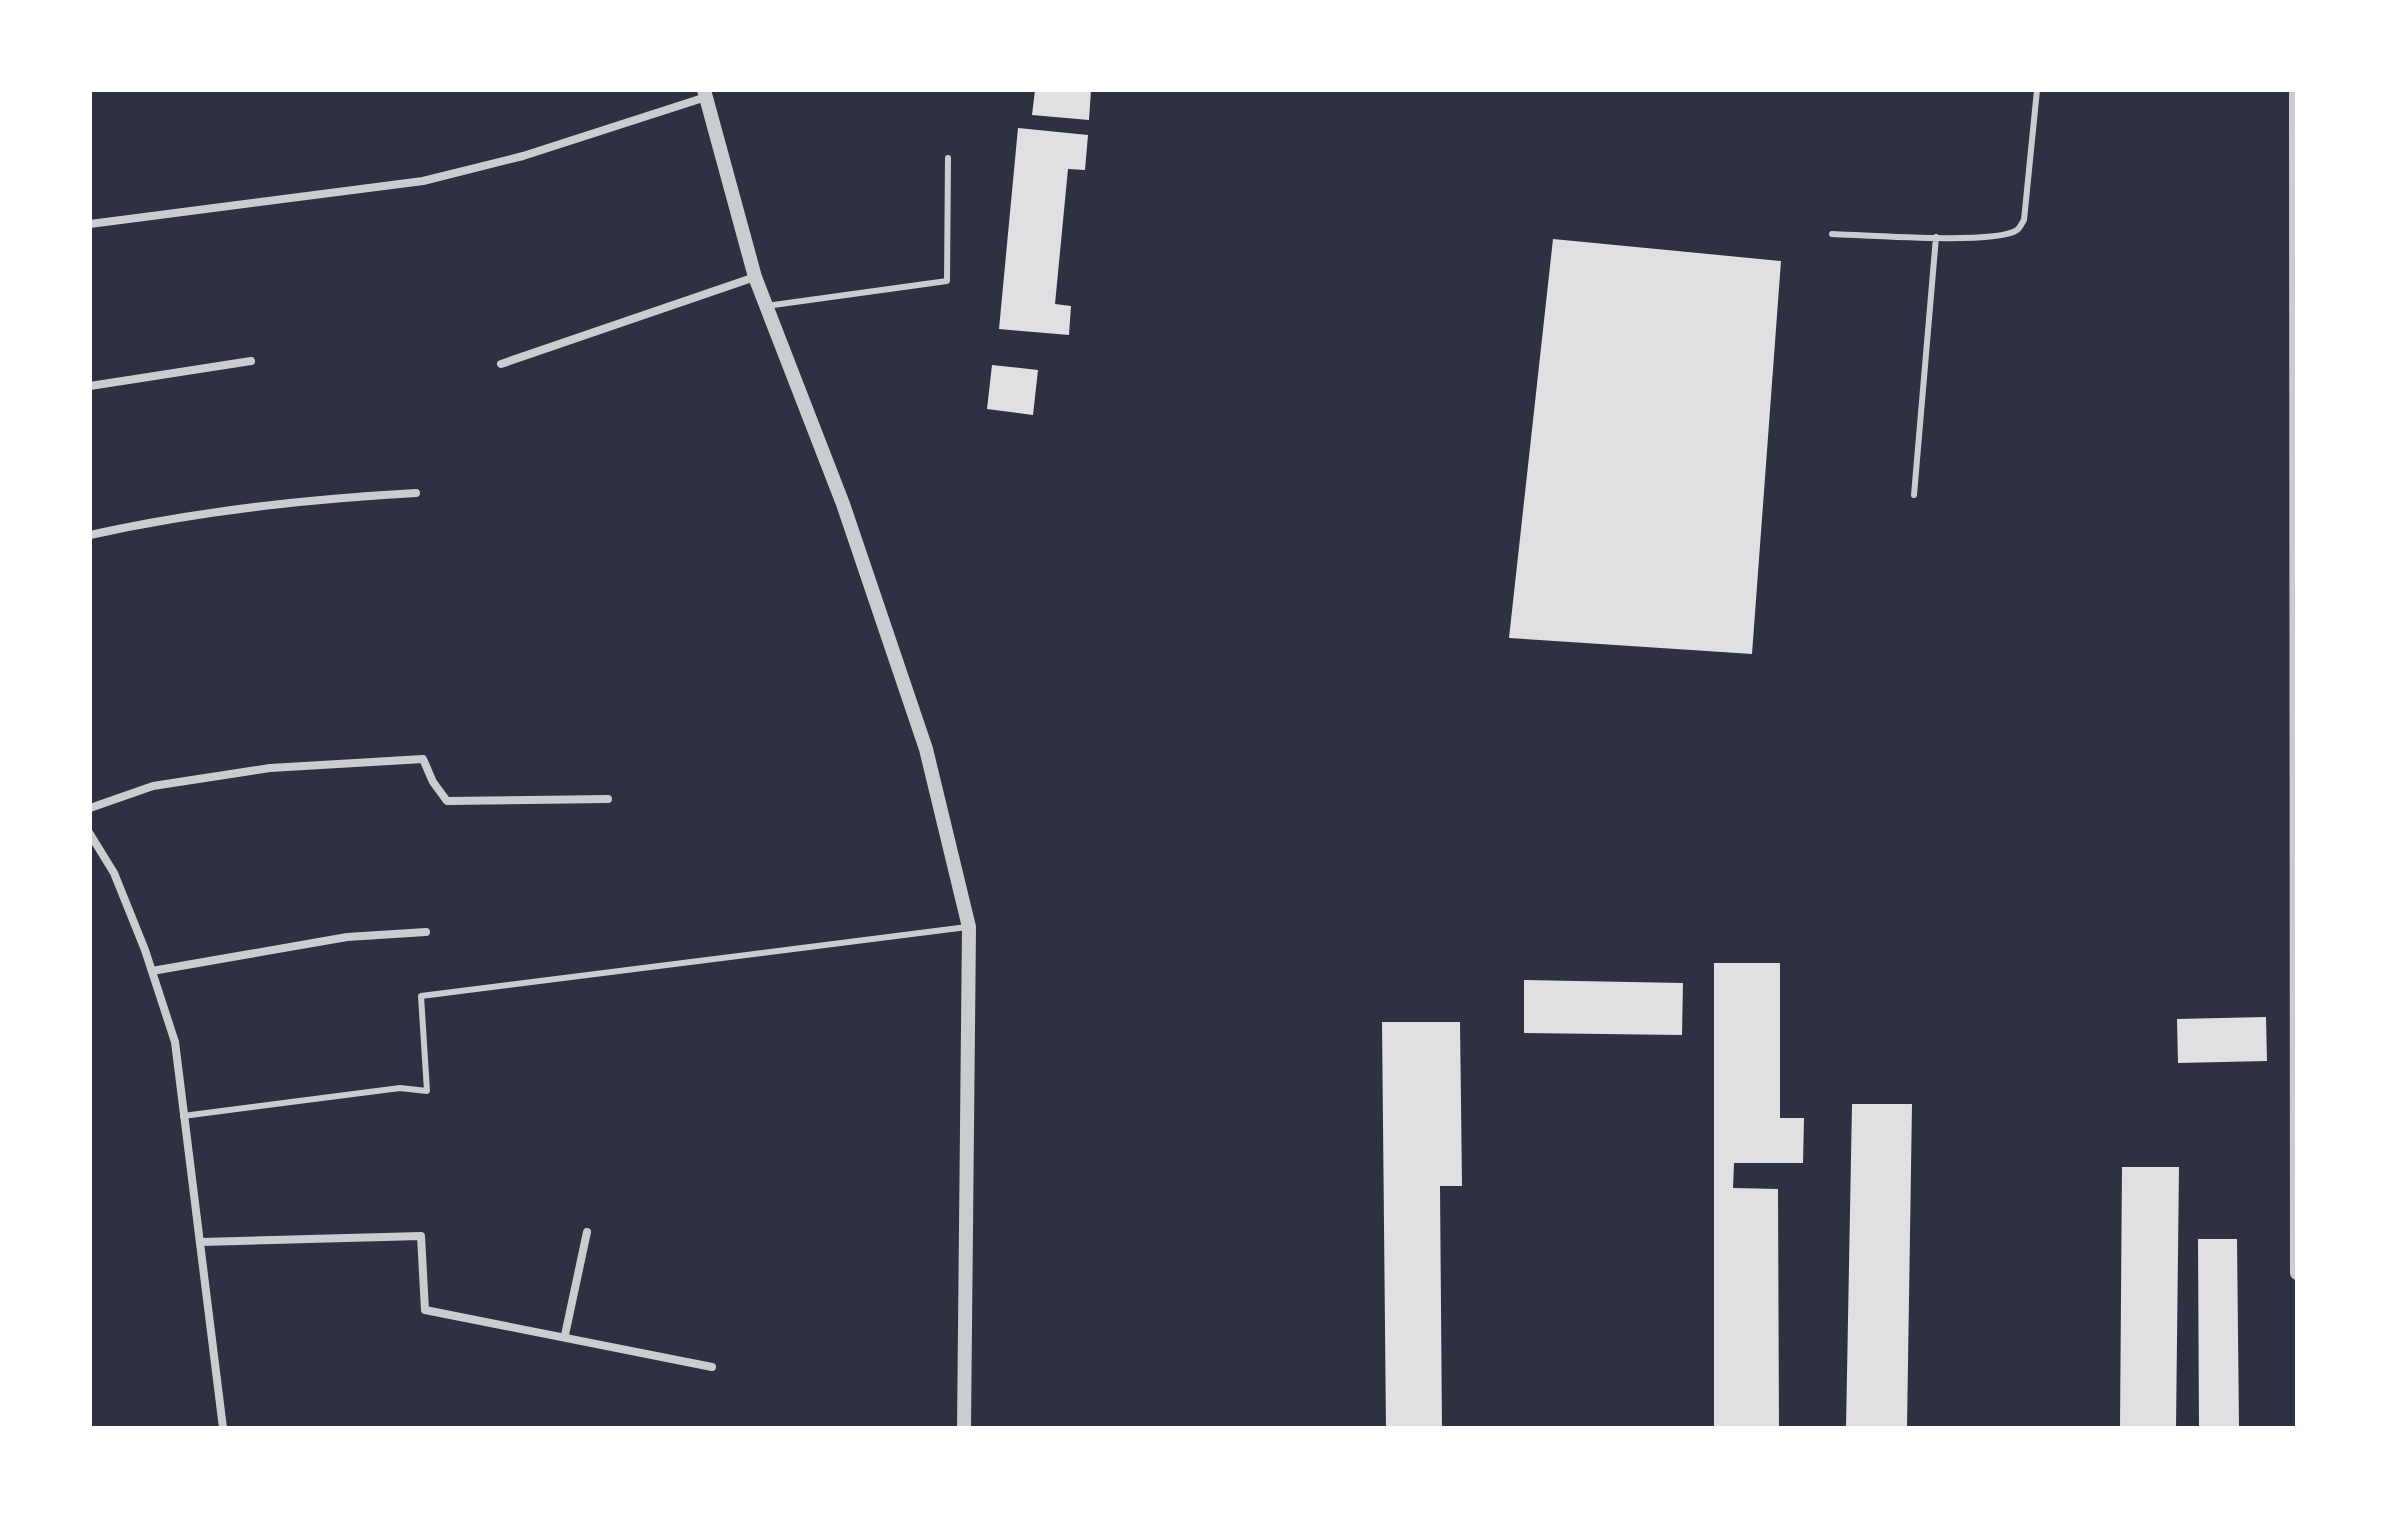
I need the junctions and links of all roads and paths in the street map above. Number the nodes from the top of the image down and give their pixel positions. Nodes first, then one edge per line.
1 (2037, 90) edge
2 (2296, 90) edge
3 (705, 94) edge
4 (948, 158) dead end
5 (90, 224) edge
6 (1832, 234) dead end
7 (1936, 237) junction
8 (755, 277) junction
9 (766, 306) junction
10 (251, 361) dead end
11 (501, 364) dead end
12 (90, 386) edge
13 (416, 493) dead end
14 (1914, 495) dead end
15 (90, 535) edge
16 (608, 799) dead end
17 (90, 808) edge
18 (90, 834) edge
19 (969, 927) junction
20 (426, 932) dead end
21 (152, 971) junction
22 (183, 1116) junction
23 (587, 1232) dead end
24 (201, 1242) junction
25 (2297, 1252) edge
26 (2297, 1273) edge
27 (565, 1335) junction
28 (712, 1367) dead end
29 (223, 1428) edge
30 (964, 1428) edge

1 - 7 lane
2 - 25 street
3 - 5 street
3 - 8 street
4 - 9 lane
6 - 7 lane
7 - 14 lane
8 - 9 street
8 - 11 street
9 - 19 street
10 - 12 street
13 - 15 street
16 - 17 street
18 - 21 street
19 - 22 lane
19 - 30 street
20 - 21 street
21 - 22 street
22 - 24 street
23 - 27 street
24 - 27 street
24 - 29 street
25 - 26 street
27 - 28 street

